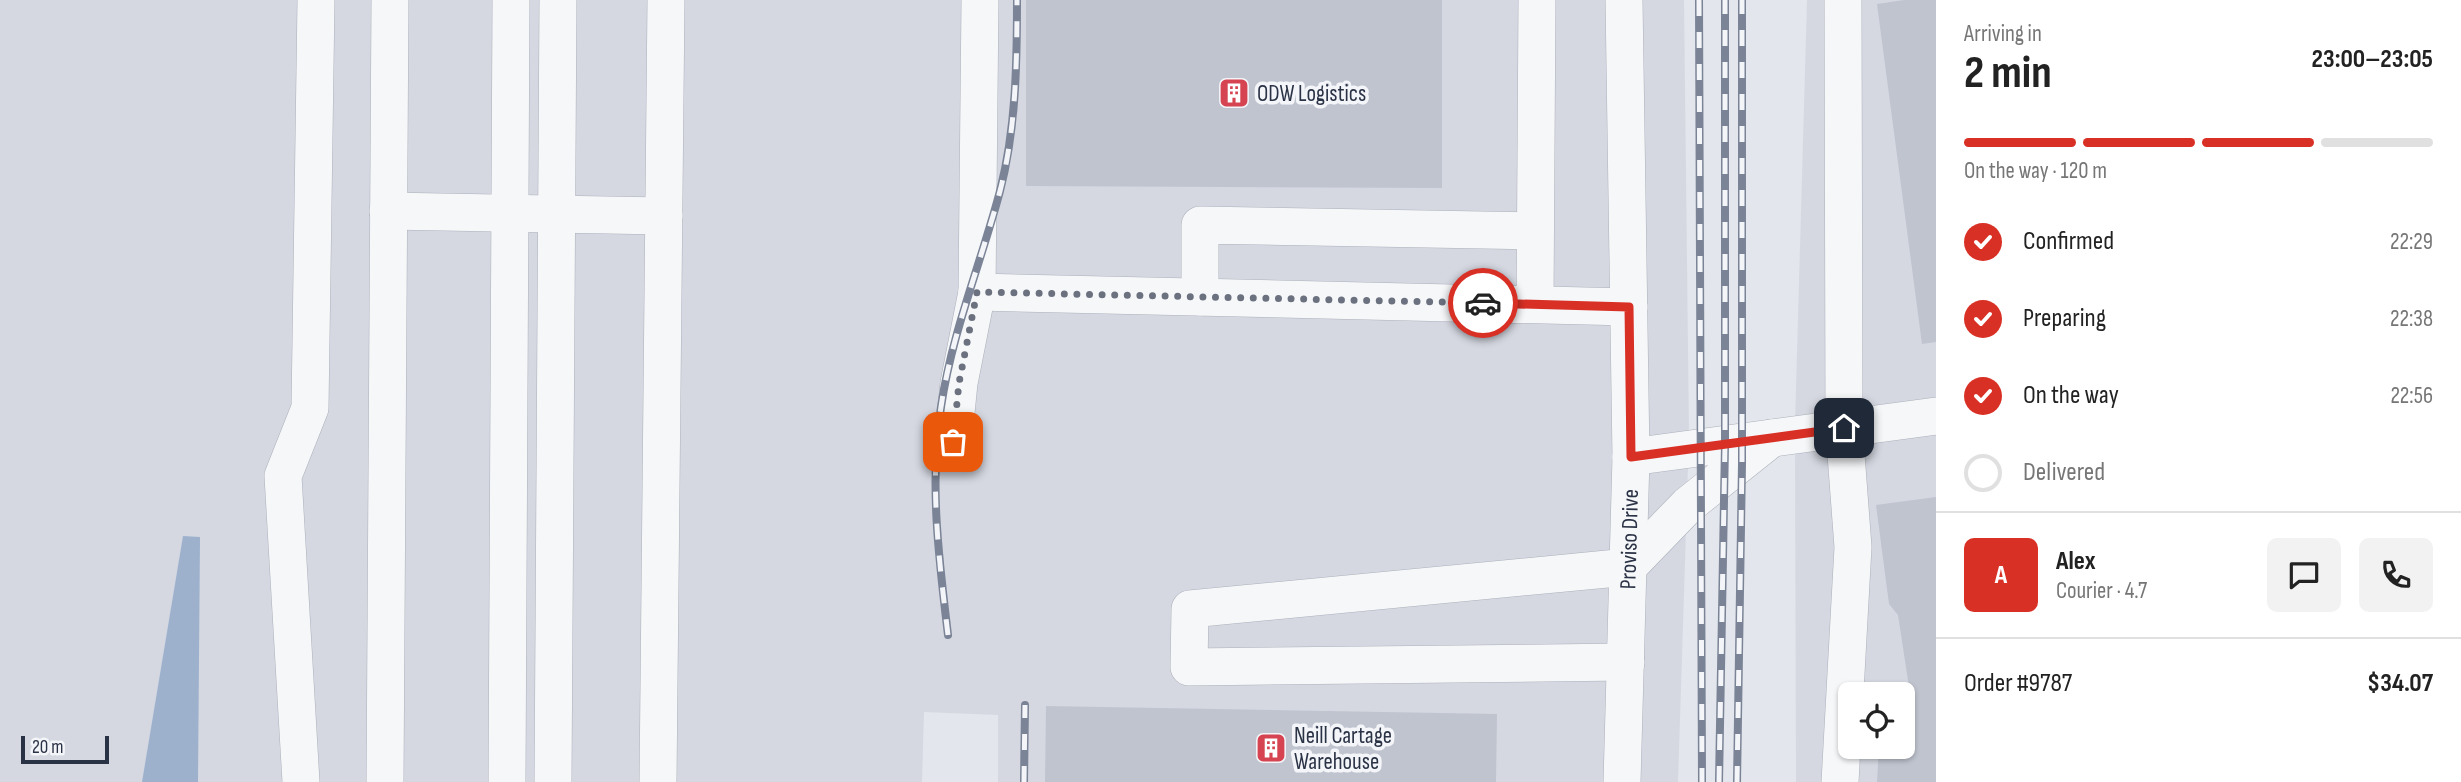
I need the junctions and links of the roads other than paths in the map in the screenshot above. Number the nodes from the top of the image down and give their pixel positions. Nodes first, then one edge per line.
1 (316, 0) edge
2 (390, 0) edge
3 (511, 0) edge
4 (558, 0) edge
5 (666, 0) edge
6 (980, 0) edge
7 (1537, 0) edge
8 (1624, 0) edge
9 (1843, 0) edge
10 (388, 211) junction
11 (509, 213) junction
12 (557, 214) junction
13 (664, 216) junction
14 (1535, 231) junction
15 (977, 292) junction
16 (1200, 297) junction
17 (1535, 304) junction
18 (1629, 307) junction
19 (1936, 416) edge
20 (1844, 428) junction
21 (1772, 438) junction
22 (953, 442) dead end
23 (1631, 457) junction
24 (1628, 566) junction
25 (1626, 662) junction
26 (301, 782) edge
27 (385, 782) edge
28 (507, 782) edge
29 (553, 782) edge
30 (658, 782) edge
31 (1622, 782) edge
32 (1840, 782) edge

1 - 26 street
2 - 10 street
3 - 11 street
4 - 12 street
5 - 13 street
6 - 15 street
7 - 14 street
8 - 18 street, Proviso Drive
9 - 20 street
10 - 11 street
10 - 27 street
11 - 12 street
11 - 28 street
12 - 13 street
12 - 29 street
13 - 30 street
14 - 16 street
14 - 17 street
15 - 16 street
15 - 22 street
16 - 17 street
17 - 18 street
18 - 23 street, Proviso Drive
19 - 20 street
20 - 21 street
20 - 32 street
21 - 23 street
21 - 24 street
23 - 24 street, Proviso Drive
24 - 25 street, Proviso Drive
24 - 25 street
25 - 31 street, Proviso Drive

